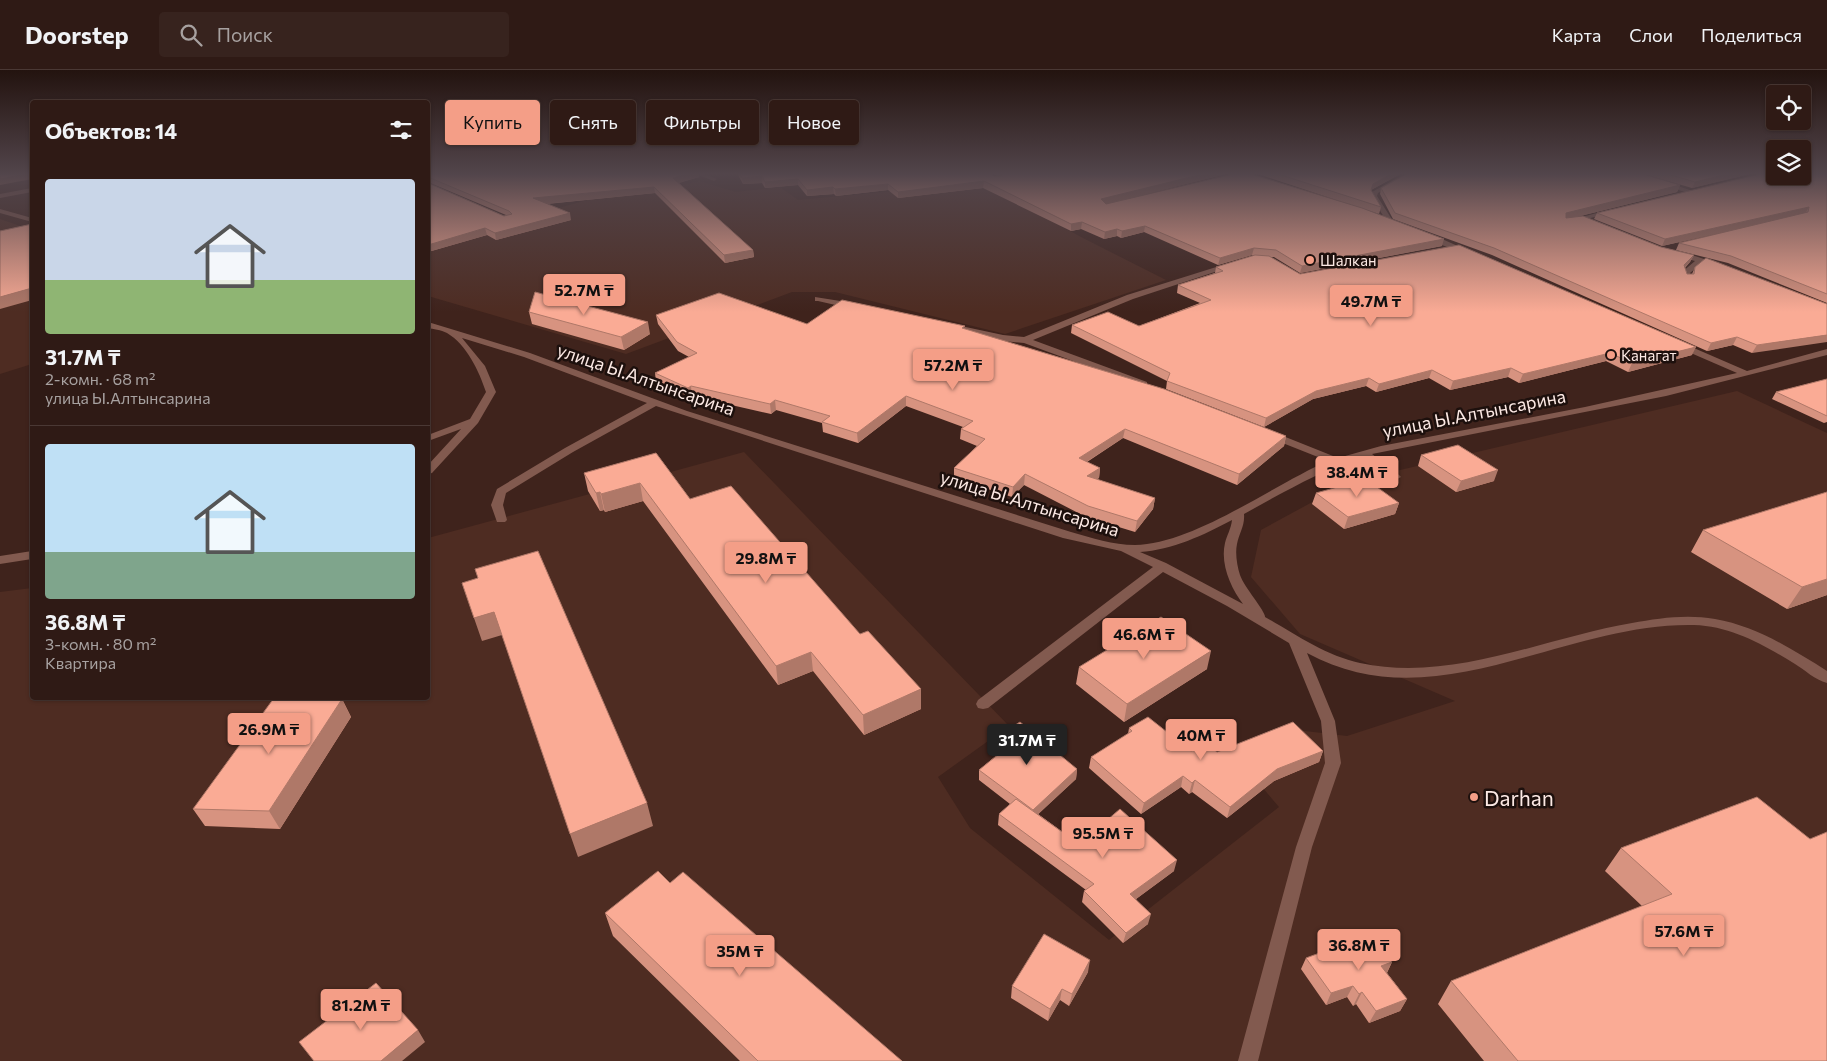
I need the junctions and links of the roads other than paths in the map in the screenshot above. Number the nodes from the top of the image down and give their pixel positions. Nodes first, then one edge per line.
1 (1384, 219) edge
2 (1580, 219) edge
3 (1581, 219) edge
4 (1389, 221) joint
5 (1567, 222) edge
6 (1398, 224) edge
7 (1593, 225) edge
8 (1416, 232) edge
9 (1680, 245) edge
10 (1456, 248) junction
11 (1437, 252) edge
12 (1472, 254) edge
13 (1701, 260) junction
14 (1242, 262) edge
15 (1724, 267) edge
16 (1686, 278) edge
17 (818, 299) dead end
18 (866, 309) edge
19 (430, 325) edge
20 (954, 327) edge
21 (444, 329) junction
22 (1025, 340) junction
23 (1674, 342) edge
24 (1827, 352) edge
25 (1746, 374) junction
26 (1154, 388) edge
27 (654, 402) junction
28 (474, 422) junction
29 (1255, 428) edge
30 (430, 437) edge
31 (1364, 453) junction
32 (1337, 461) junction
33 (430, 469) edge
34 (1395, 477) dead end
35 (1238, 514) junction
36 (501, 520) dead end
37 (1124, 549) junction
38 (30, 555) edge
39 (0, 560) edge
40 (1162, 566) junction
41 (1267, 623) junction
42 (1296, 643) junction
43 (1827, 678) edge
44 (983, 704) dead end
45 (1248, 1061) edge

1 - 4 street
2 - 5 street
3 - 7 street
4 - 6 street
8 - 10 street
9 - 13 street
10 - 11 street
10 - 12 street
13 - 15 street
13 - 16 street
14 - 22 street
17 - 18 street
19 - 21 street, улица Ы.Алтынсарина
20 - 22 street
21 - 27 street, улица Ы.Алтынсарина
21 - 28 street
22 - 26 street
23 - 25 street
24 - 25 street, улица Ы.Алтынсарина
25 - 31 street, улица Ы.Алтынсарина
27 - 36 street
27 - 37 street, улица Ы.Алтынсарина
28 - 30 street
28 - 33 street
29 - 32 street
31 - 32 street, улица Ы.Алтынсарина
31 - 34 street
32 - 35 street, улица Ы.Алтынсарина
35 - 37 street, улица Ы.Алтынсарина
35 - 41 street
37 - 40 street
38 - 39 street
40 - 41 street
40 - 44 street
41 - 42 street
42 - 43 street
42 - 45 street

